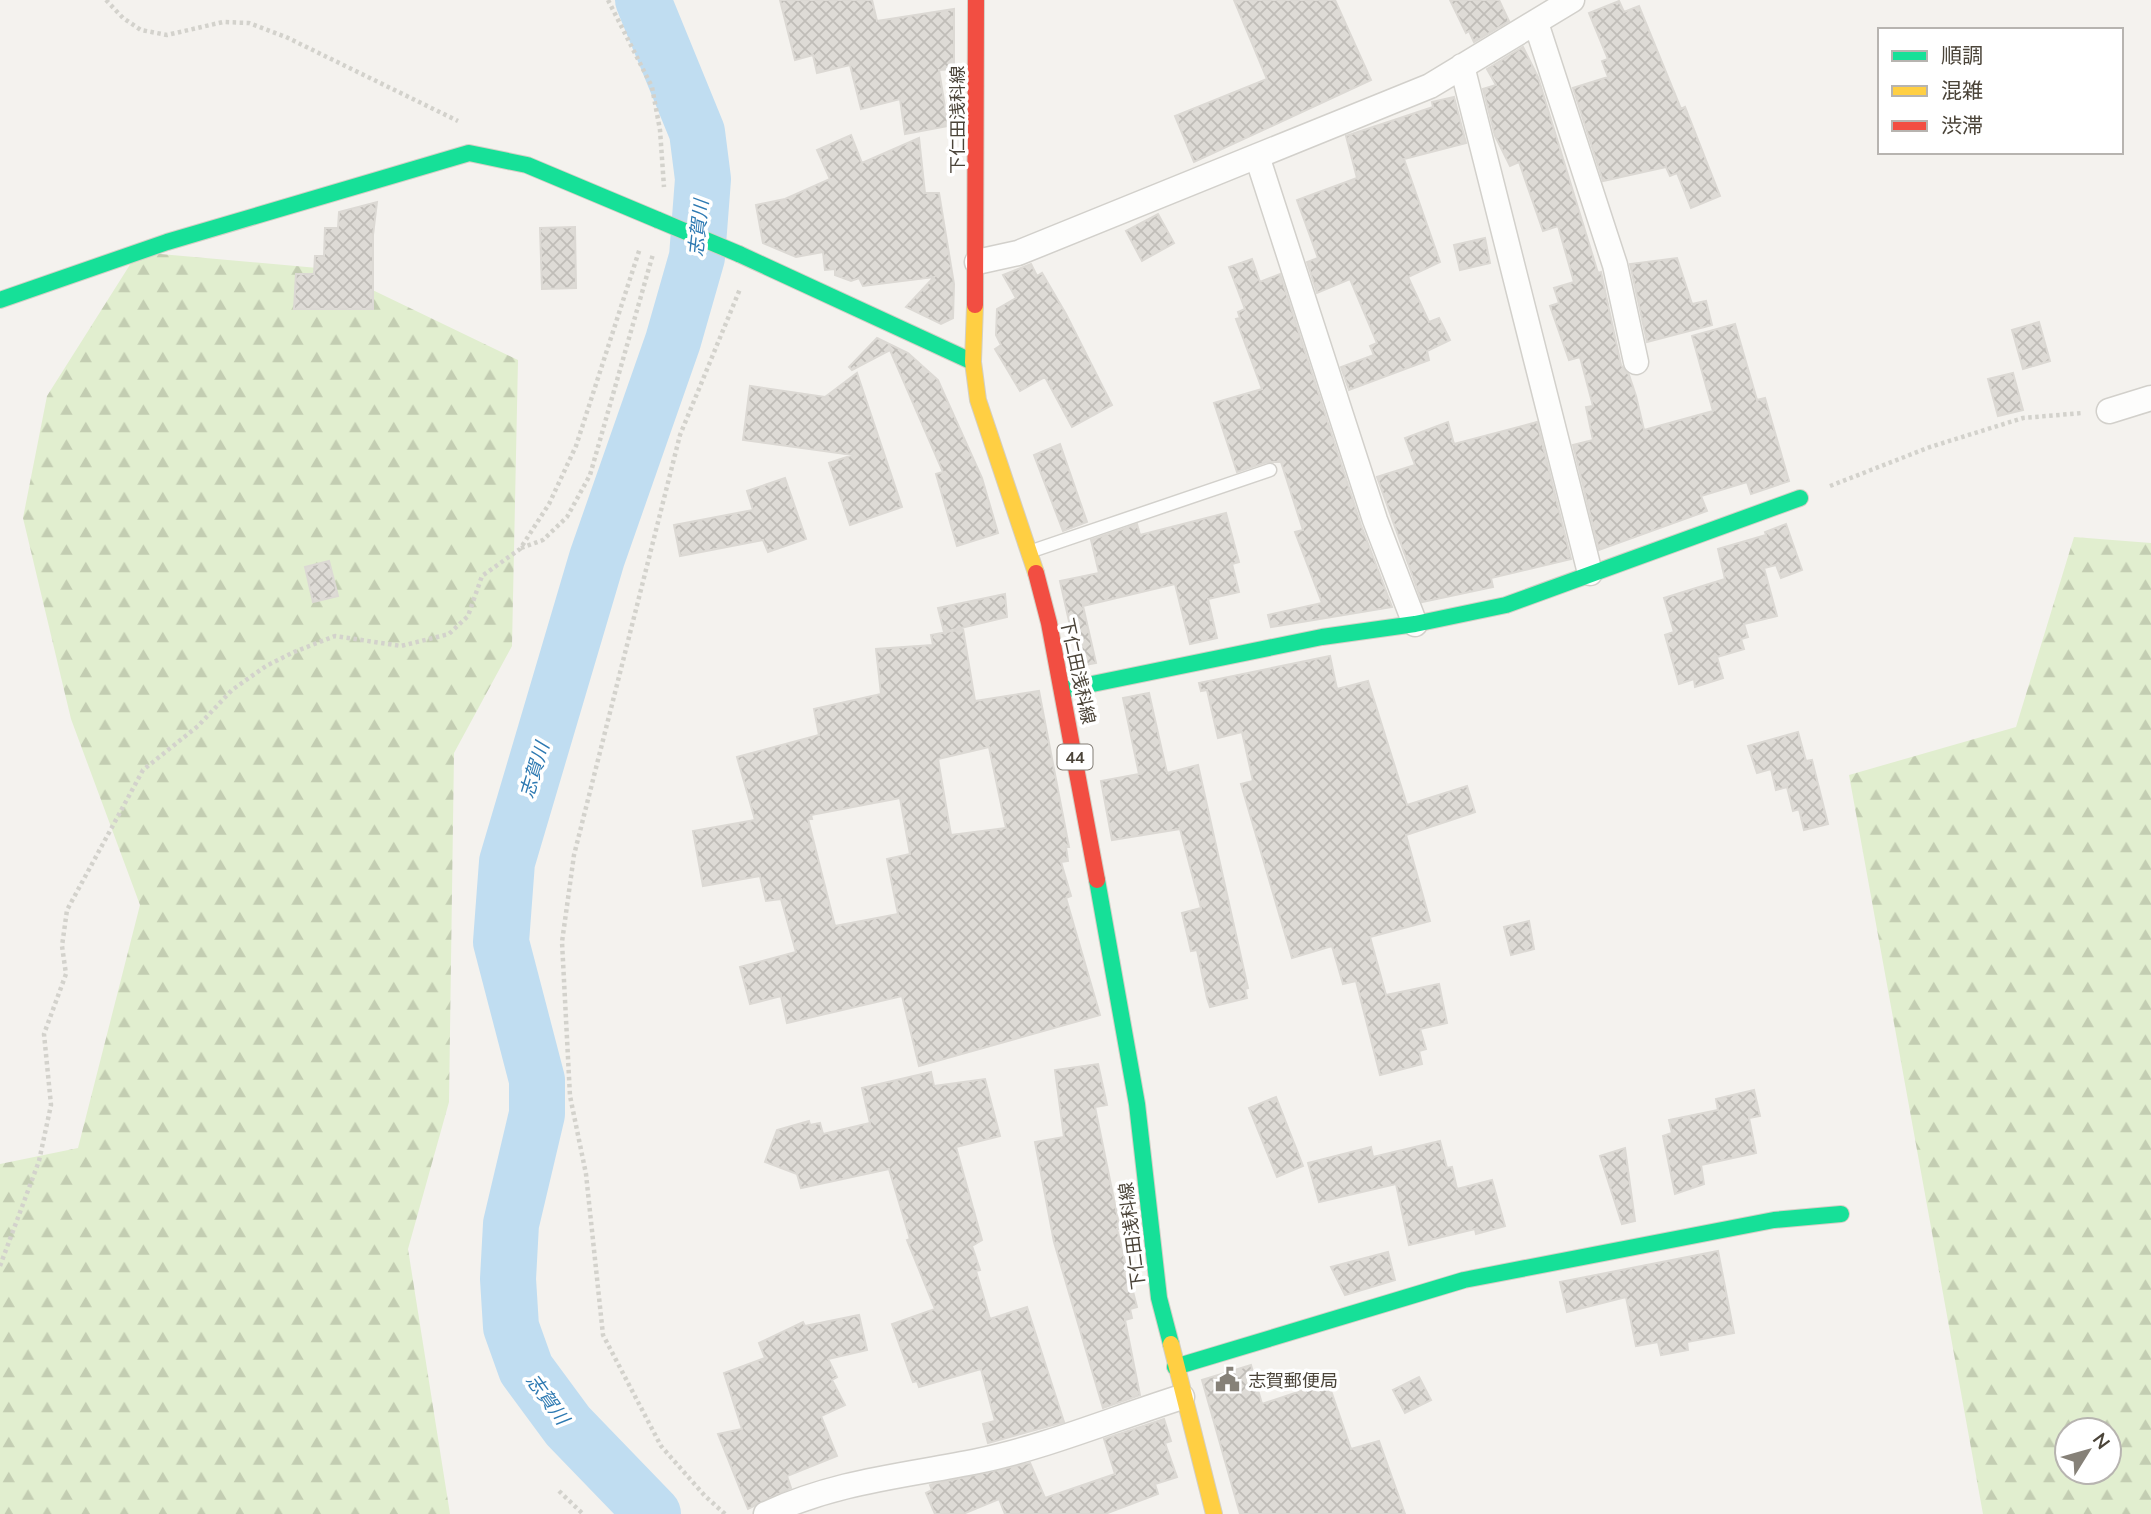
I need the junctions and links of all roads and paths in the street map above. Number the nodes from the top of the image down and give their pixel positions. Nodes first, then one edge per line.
1 (106, 0) edge
2 (608, 0) edge
3 (976, 0) edge
4 (1572, 0) edge
5 (1536, 23) junction
6 (1462, 66) junction
7 (487, 156) junction
8 (1257, 156) junction
9 (665, 201) dead end
10 (653, 218) junction
11 (654, 251) dead end
12 (746, 257) junction
13 (977, 262) junction
14 (0, 300) edge
15 (973, 362) junction
16 (1636, 362) dead end
17 (2151, 398) edge
18 (2109, 411) joint
19 (1270, 470) dead end
20 (1800, 498) joint
21 (520, 548) junction
22 (1030, 551) junction
23 (1590, 573) junction
24 (1415, 624) junction
25 (1063, 690) junction
26 (1841, 1214) dead end
27 (0, 1266) edge
28 (1175, 1367) junction
29 (1182, 1397) junction
30 (559, 1491) dead end
31 (583, 1514) edge
32 (726, 1514) edge
33 (766, 1514) edge
34 (1214, 1514) edge

1 - 7 path
2 - 9 path
3 - 13 street, 下仁田浅科線 / 44
4 - 5 street
5 - 6 street
5 - 16 street
6 - 8 street
6 - 23 street
7 - 10 street
7 - 14 street
8 - 13 street
8 - 24 street
10 - 12 street, bridge
10 - 21 path
11 - 21 path
12 - 15 street
12 - 32 path
13 - 15 street, 下仁田浅科線 / 44
15 - 22 street, 下仁田浅科線 / 44
17 - 18 street
18 - 20 path
19 - 22 lane
20 - 23 street
21 - 27 path
22 - 25 street, 下仁田浅科線 / 44
23 - 24 street
24 - 25 street
25 - 28 street, 下仁田浅科線 / 44
26 - 28 street
28 - 29 street, 下仁田浅科線 / 44
29 - 33 street
29 - 34 street, 下仁田浅科線 / 44
30 - 31 path

